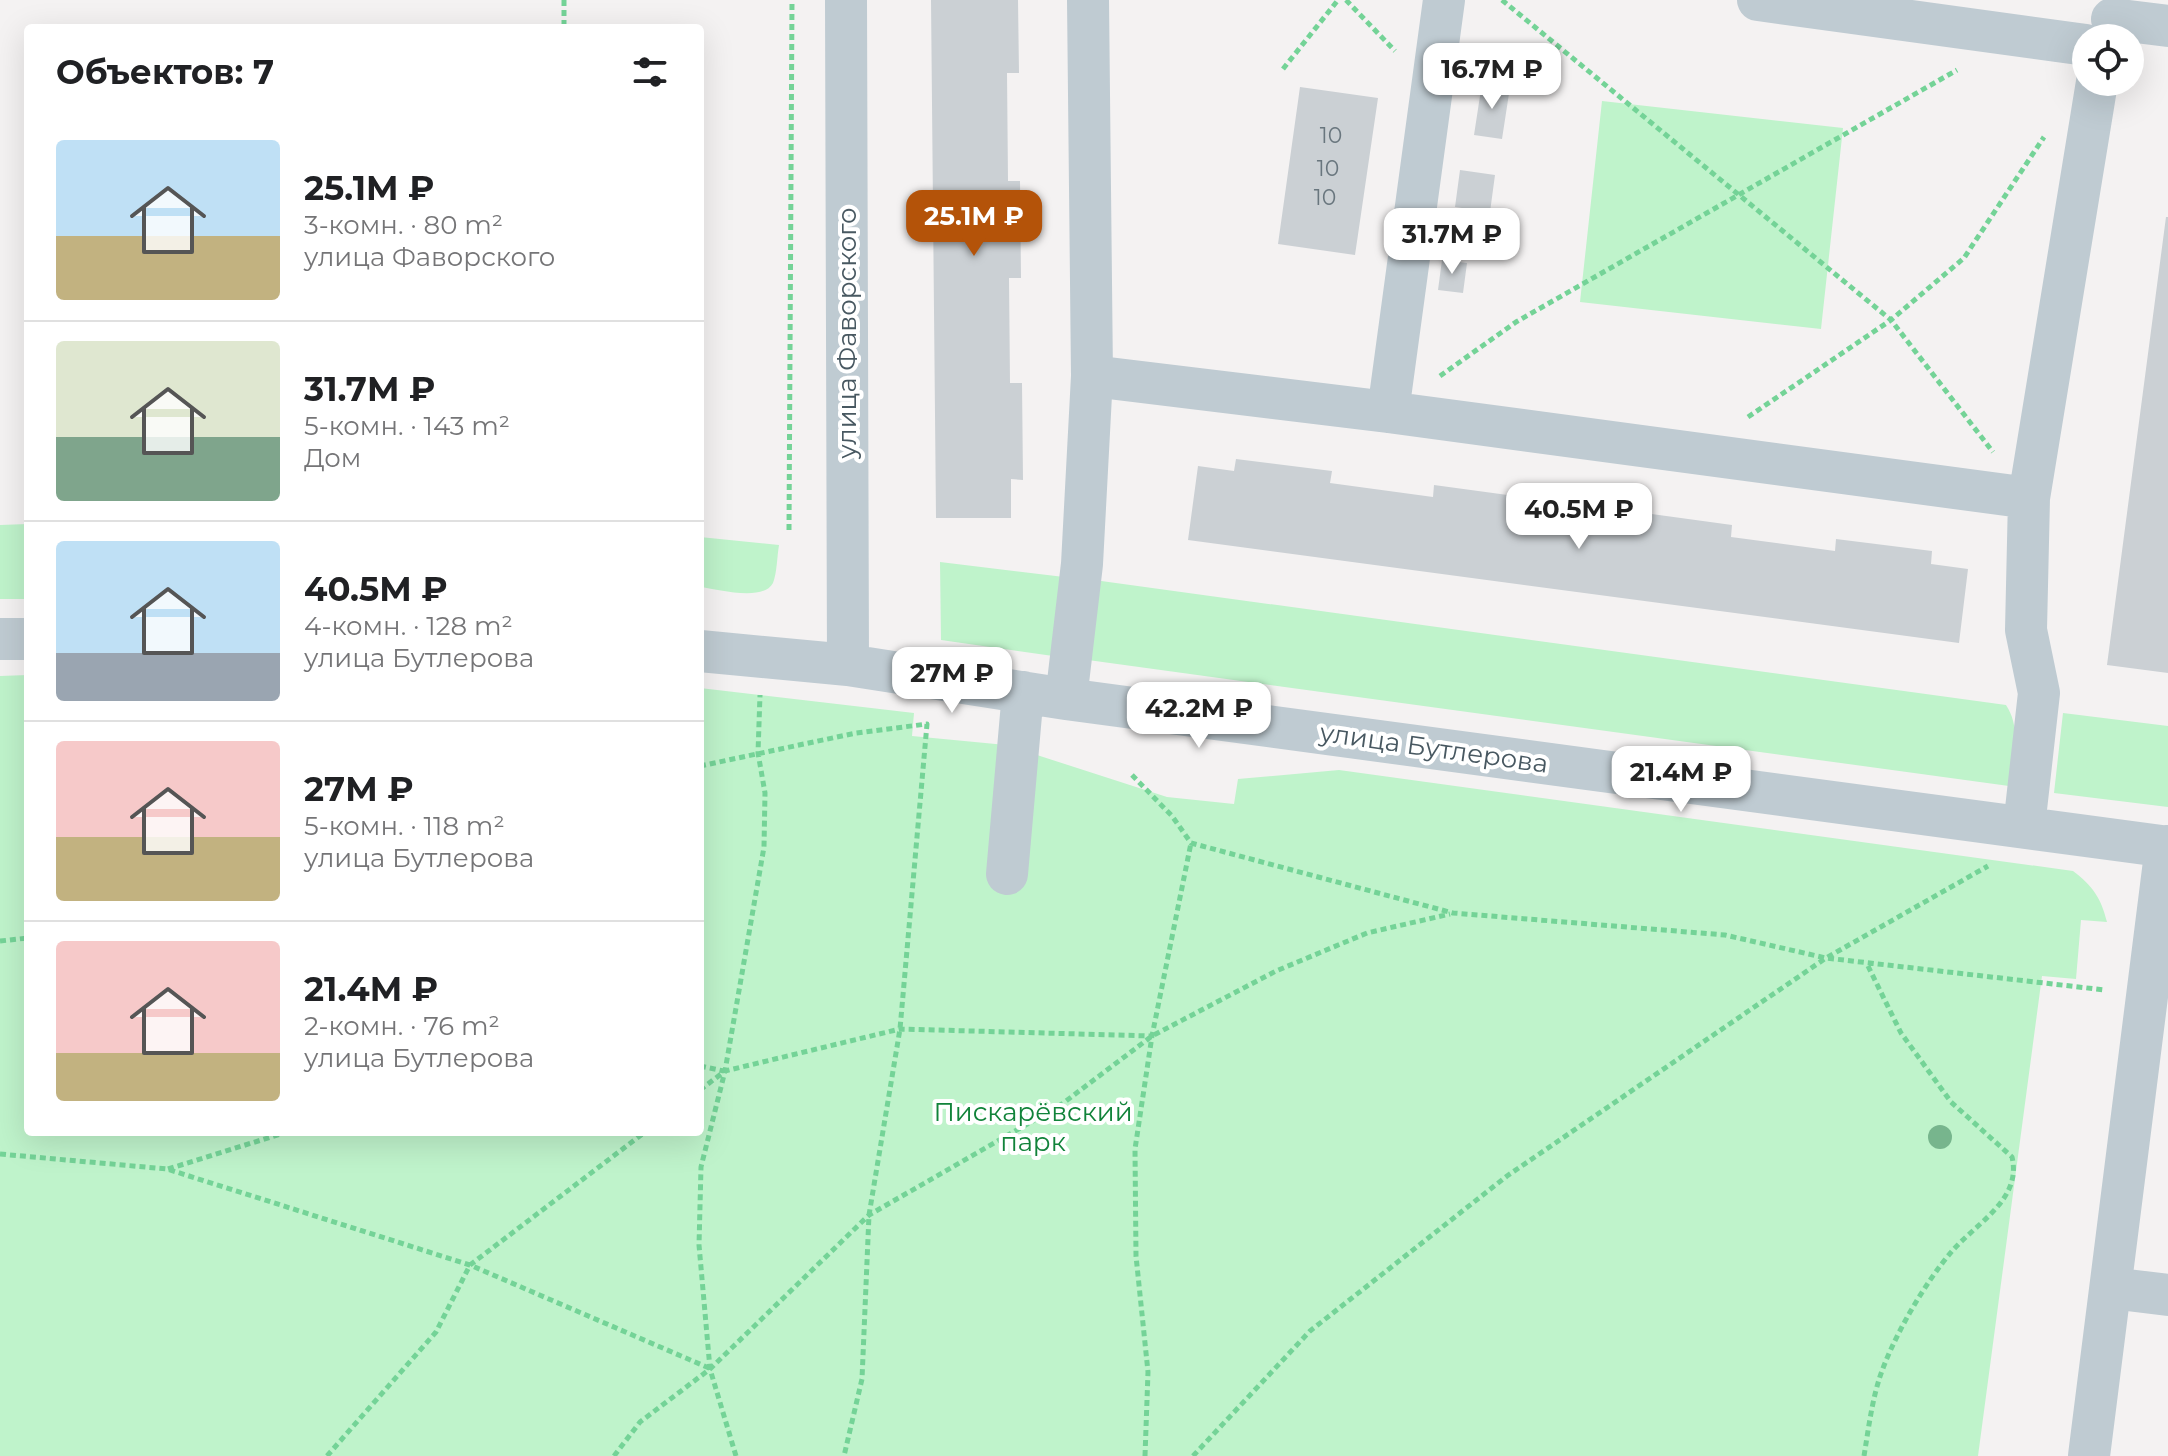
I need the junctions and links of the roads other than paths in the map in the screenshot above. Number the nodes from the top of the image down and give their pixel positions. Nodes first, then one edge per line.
1 (846, 0) edge
2 (1088, 0) edge
3 (1444, 0) edge
4 (1758, 0) edge
5 (2091, 24) edge
6 (2144, 26) edge
7 (2168, 26) edge
8 (2095, 96) edge
9 (1092, 376) junction
10 (1388, 412) junction
11 (2029, 498) junction
12 (0, 639) edge
13 (24, 639) edge
14 (704, 651) edge
15 (848, 665) junction
16 (1023, 692) junction
17 (1066, 699) junction
18 (2024, 827) junction
19 (2167, 846) edge
20 (1007, 874) dead end
21 (2111, 1288) junction
22 (2168, 1295) edge
23 (2089, 1456) edge

1 - 15 street, улица Фаворского
2 - 9 street
3 - 10 street
4 - 5 street
6 - 7 street
8 - 11 street
9 - 10 street
9 - 17 street
10 - 11 street
11 - 18 street
12 - 13 street
14 - 15 street, улица Бутлерова
15 - 16 street, улица Бутлерова
16 - 17 street, улица Бутлерова
16 - 20 street
17 - 18 street, улица Бутлерова
18 - 19 street, улица Бутлерова
19 - 21 street
21 - 22 street
21 - 23 street

